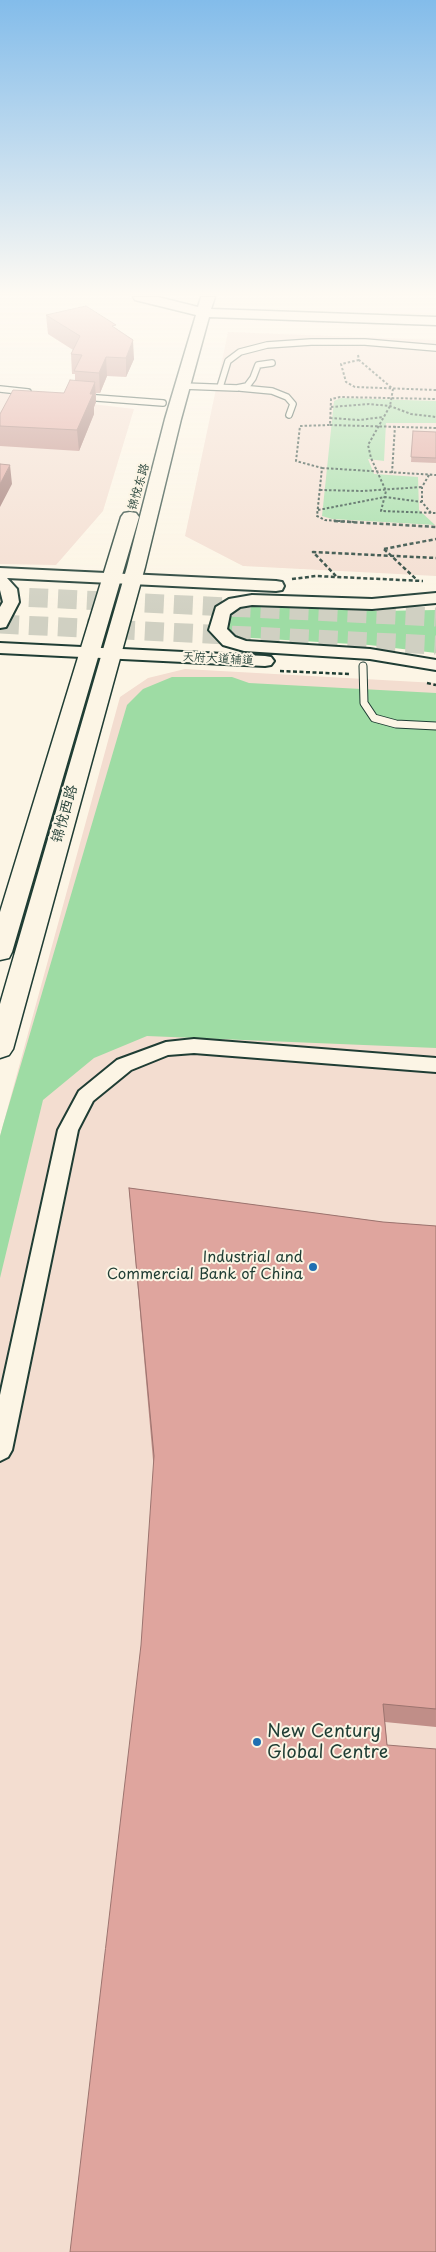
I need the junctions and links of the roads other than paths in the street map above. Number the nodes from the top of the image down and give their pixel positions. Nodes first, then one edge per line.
1 (150, 402) edge
2 (178, 402) edge
3 (291, 402) edge
4 (163, 403) joint
5 (289, 415) dead end
6 (148, 456) dead end
7 (134, 503) dead end
8 (0, 573) edge
9 (122, 578) junction
10 (0, 581) edge
11 (436, 593) edge
12 (436, 598) edge
13 (0, 623) edge
14 (0, 648) edge
15 (88, 652) junction
16 (110, 653) junction
17 (436, 665) edge
18 (363, 666) junction
19 (436, 670) edge
20 (436, 726) edge
21 (0, 952) edge
22 (0, 1049) edge
23 (436, 1065) edge
24 (0, 1450) edge

1 - 4 lane
2 - 9 main road, 锦悦东路
3 - 5 lane
4 - 6 main road, 锦悦东路
7 - 9 main road, 锦悦东路
8 - 9 street
9 - 11 street
9 - 15 main road, 锦悦西路
9 - 16 main road, 锦悦西路
10 - 13 street
12 - 17 street
14 - 15 street, 天府大道辅道
15 - 16 street, 天府大道辅道
15 - 21 main road, 锦悦西路
16 - 18 street, 天府大道辅道
16 - 22 main road, 锦悦西路
18 - 19 street, 天府大道辅道
18 - 20 lane
23 - 24 street

